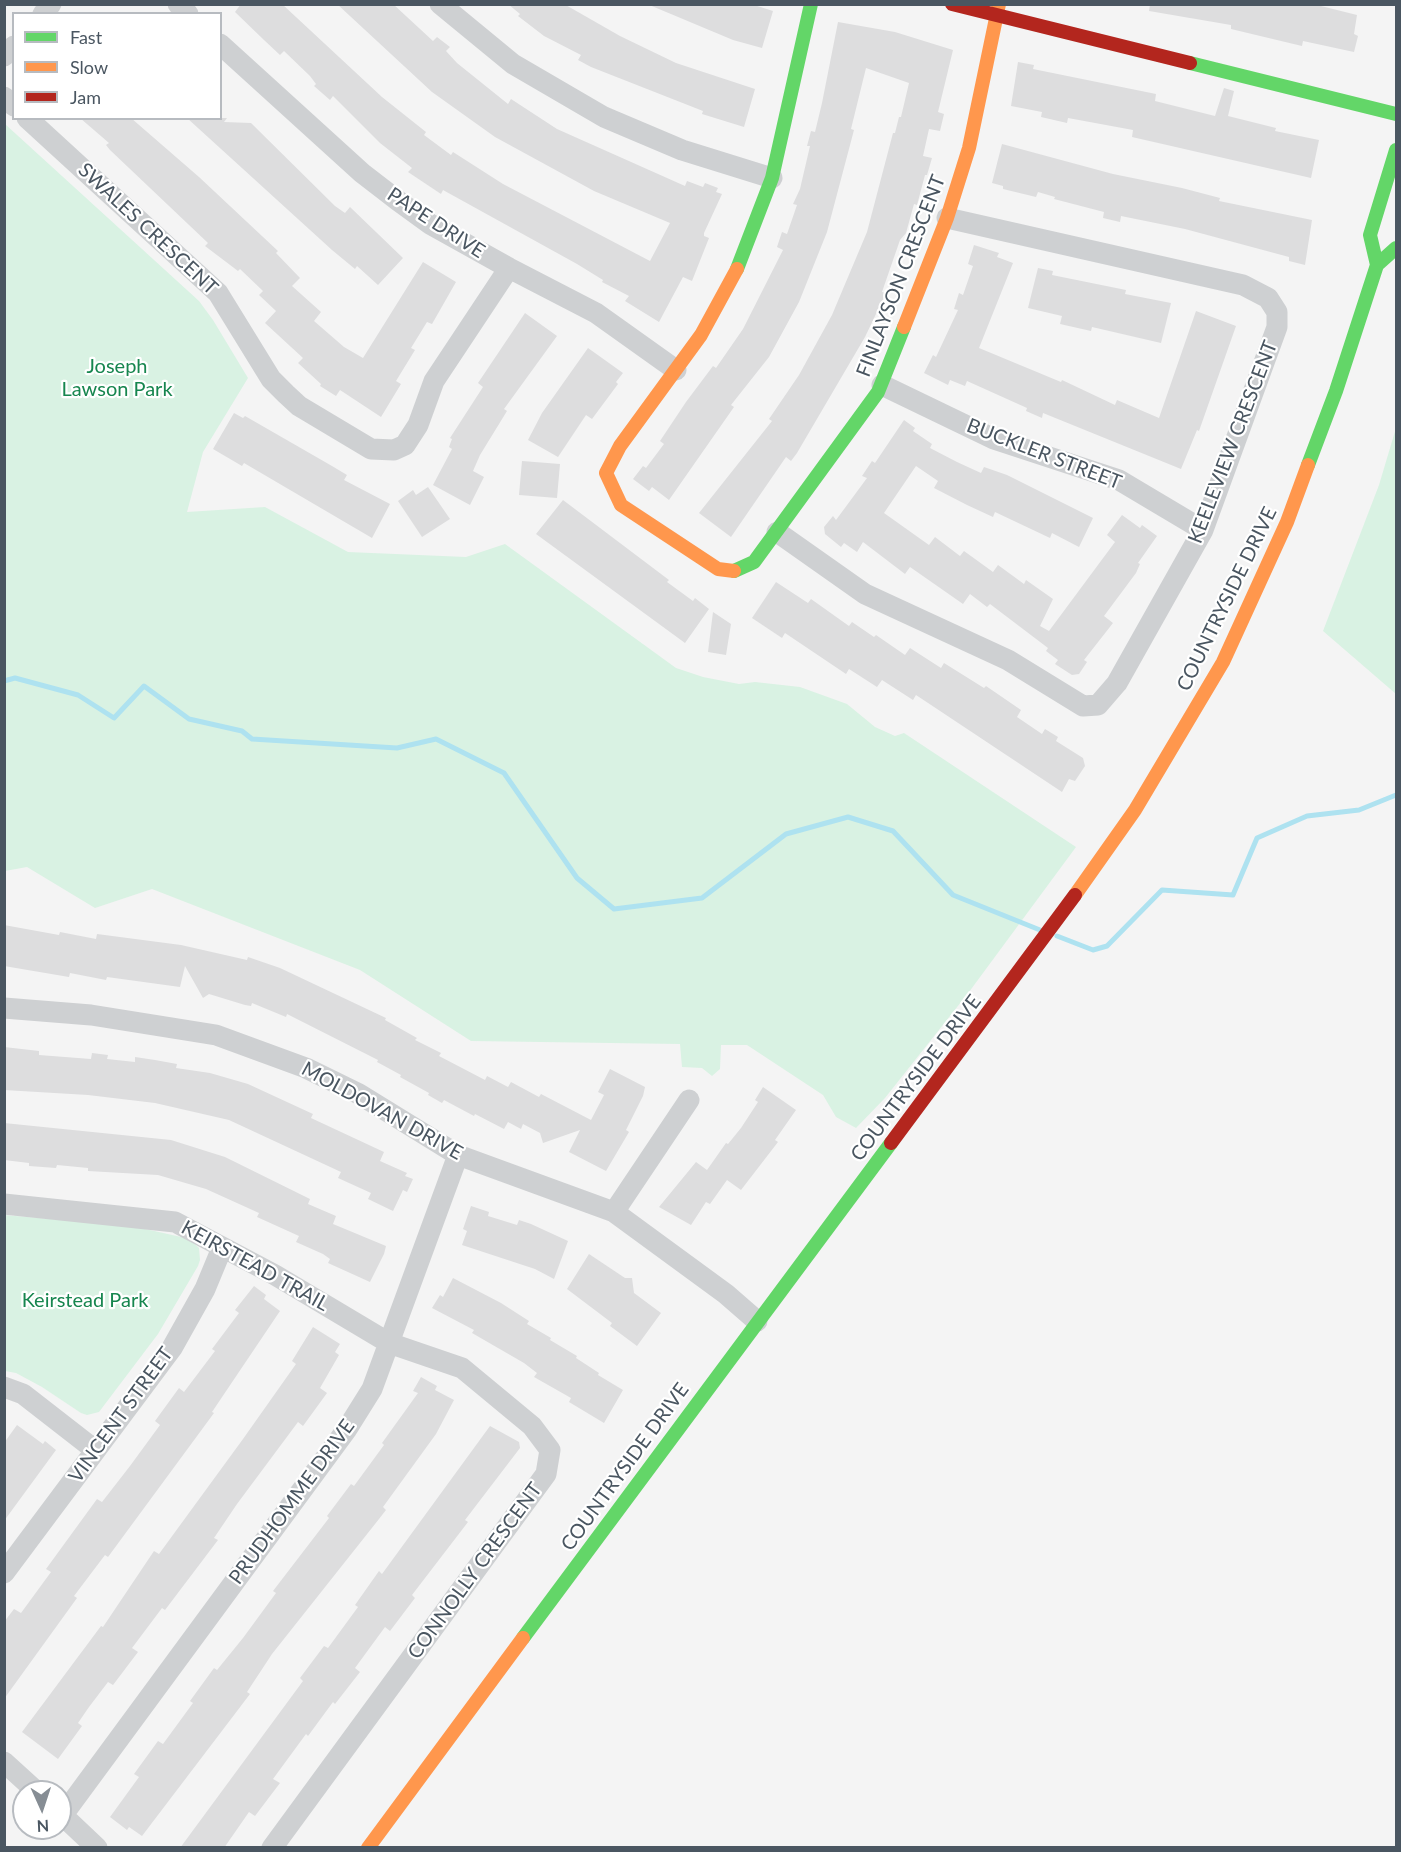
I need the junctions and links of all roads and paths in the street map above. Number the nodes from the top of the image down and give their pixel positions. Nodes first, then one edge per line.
1 (440, 4) edge
2 (811, 4) edge
3 (952, 4) edge
4 (998, 10) edge
5 (222, 46) edge
6 (1396, 114) edge
7 (29, 120) edge
8 (1396, 150) edge
9 (772, 178) junction
10 (946, 218) junction
11 (1396, 248) edge
12 (1377, 265) junction
13 (509, 268) junction
14 (676, 370) junction
15 (882, 385) junction
16 (1203, 530) junction
17 (777, 532) junction
18 (4, 1008) edge
19 (688, 1100) dead end
20 (458, 1155) junction
21 (4, 1204) edge
22 (614, 1212) junction
23 (222, 1248) junction
24 (757, 1321) junction
25 (389, 1343) junction
26 (4, 1387) edge
27 (95, 1450) junction
28 (4, 1573) edge
29 (4, 1761) edge
30 (24, 1780) edge
31 (72, 1799) edge
32 (72, 1824) edge
33 (97, 1848) edge
34 (272, 1848) edge
35 (368, 1848) edge

1 - 9 street
2 - 9 main road, FINLAYSON CRESCENT
3 - 4 main road
4 - 6 main road
4 - 10 main road, FINLAYSON CRESCENT
5 - 13 street, PAPE DRIVE
7 - 13 street, SWALES CRESCENT
8 - 12 main road
9 - 14 main road, FINLAYSON CRESCENT
10 - 15 main road, FINLAYSON CRESCENT
10 - 16 street, KEELEVIEW CRESCENT
11 - 12 main road
12 - 24 main road, COUNTRYSIDE DRIVE
13 - 14 street, PAPE DRIVE
14 - 17 main road, FINLAYSON CRESCENT
15 - 16 street, BUCKLER STREET
15 - 17 main road, FINLAYSON CRESCENT
16 - 17 street, KEELEVIEW CRESCENT
18 - 20 street, MOLDOVAN DRIVE
19 - 22 street
20 - 22 street, MOLDOVAN DRIVE
20 - 25 street, PRUDHOMME DRIVE
21 - 23 street, KEIRSTEAD TRAIL
22 - 24 street, MOLDOVAN DRIVE
23 - 25 street, KEIRSTEAD TRAIL
23 - 27 street, VINCENT STREET
24 - 35 main road, COUNTRYSIDE DRIVE
25 - 31 street, PRUDHOMME DRIVE
25 - 34 street, CONNOLLY CRESCENT
26 - 27 street
27 - 28 street, VINCENT STREET
29 - 30 street
32 - 33 street

